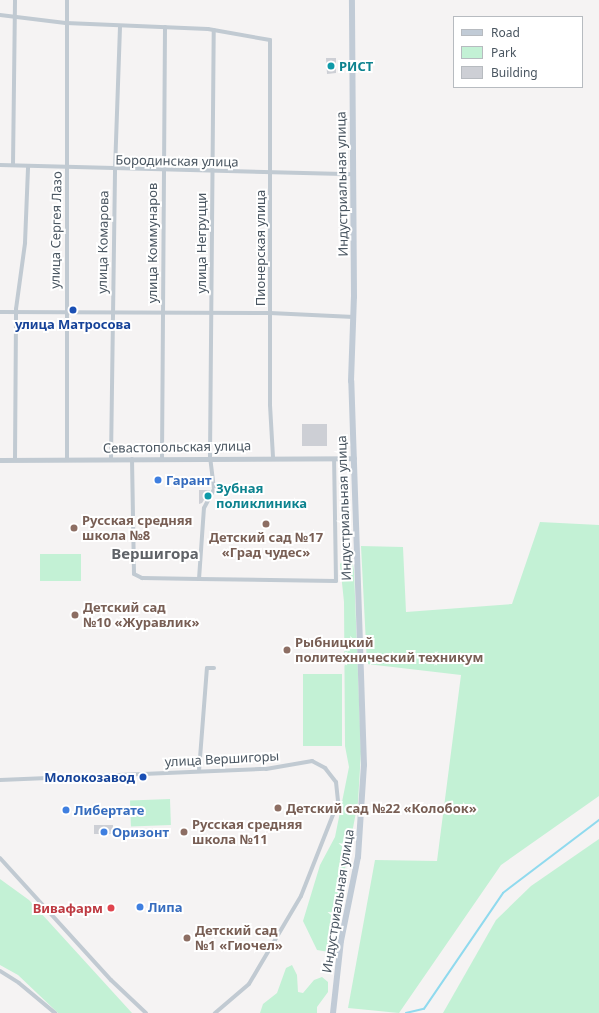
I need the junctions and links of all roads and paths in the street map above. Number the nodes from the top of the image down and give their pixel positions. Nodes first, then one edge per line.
1 (15, 0) edge
2 (67, 0) edge
3 (352, 0) edge
4 (0, 15) edge
5 (15, 16) junction
6 (66, 23) junction
7 (120, 26) junction
8 (165, 27) junction
9 (214, 30) junction
10 (0, 165) edge
11 (13, 165) junction
12 (28, 167) junction
13 (66, 168) junction
14 (115, 170) junction
15 (211, 171) junction
16 (163, 172) junction
17 (271, 174) junction
18 (353, 174) junction
19 (0, 312) edge
20 (112, 312) junction
21 (16, 313) junction
22 (65, 313) junction
23 (162, 313) junction
24 (212, 313) junction
25 (270, 313) junction
26 (354, 317) junction
27 (210, 457) junction
28 (273, 457) junction
29 (162, 458) junction
30 (354, 458) junction
31 (111, 459) junction
32 (132, 459) junction
33 (334, 459) junction
34 (0, 460) edge
35 (15, 460) junction
36 (67, 460) junction
37 (199, 579) junction
38 (214, 668) dead end
39 (199, 771) junction
40 (0, 780) edge
41 (0, 858) edge
42 (0, 971) edge
43 (55, 1013) edge
44 (146, 1013) edge
45 (215, 1013) edge
46 (333, 1013) edge

1 - 5 street
2 - 6 street, улица Сергея Лазо
3 - 18 main road, Индустриальная улица
4 - 5 street
5 - 6 street
5 - 11 street
6 - 7 street
6 - 13 street, улица Сергея Лазо
7 - 8 street
7 - 14 street, улица Комарова
8 - 9 street
8 - 16 street, улица Коммунаров
9 - 15 street, улица Негруцци
9 - 17 street, Пионерская улица
10 - 11 street, Бородинская улица
11 - 12 street, Бородинская улица
12 - 13 street, Бородинская улица
12 - 21 street
13 - 14 street, Бородинская улица
13 - 22 street, улица Сергея Лазо
14 - 16 street, Бородинская улица
14 - 20 street, улица Комарова
15 - 16 street, Бородинская улица
15 - 17 street, Бородинская улица
15 - 24 street, улица Негруцци
16 - 23 street, улица Коммунаров
17 - 18 street, Бородинская улица
17 - 25 street, Пионерская улица
18 - 26 main road, Индустриальная улица
19 - 21 street
20 - 22 street
20 - 23 street
20 - 31 street, улица Комарова
21 - 22 street
21 - 35 street
22 - 36 street, улица Сергея Лазо
23 - 24 street
23 - 29 street, улица Коммунаров
24 - 25 street
24 - 27 street, улица Негруцци
25 - 26 street
25 - 28 street, Пионерская улица
26 - 30 main road, Индустриальная улица
27 - 28 street, Севастопольская улица
27 - 29 street, Севастопольская улица
27 - 37 street, улица Негруцци
28 - 33 street, Севастопольская улица
29 - 32 street, Севастопольская улица
30 - 33 street, Севастопольская улица
30 - 46 main road, Индустриальная улица
31 - 32 street, Севастопольская улица
31 - 36 street, Севастопольская улица
32 - 37 street
33 - 37 street
34 - 35 street, Севастопольская улица
35 - 36 street, Севастопольская улица
38 - 39 street
39 - 40 street, улица Вершигоры
39 - 45 street, улица Вершигоры
41 - 44 street
42 - 43 street

